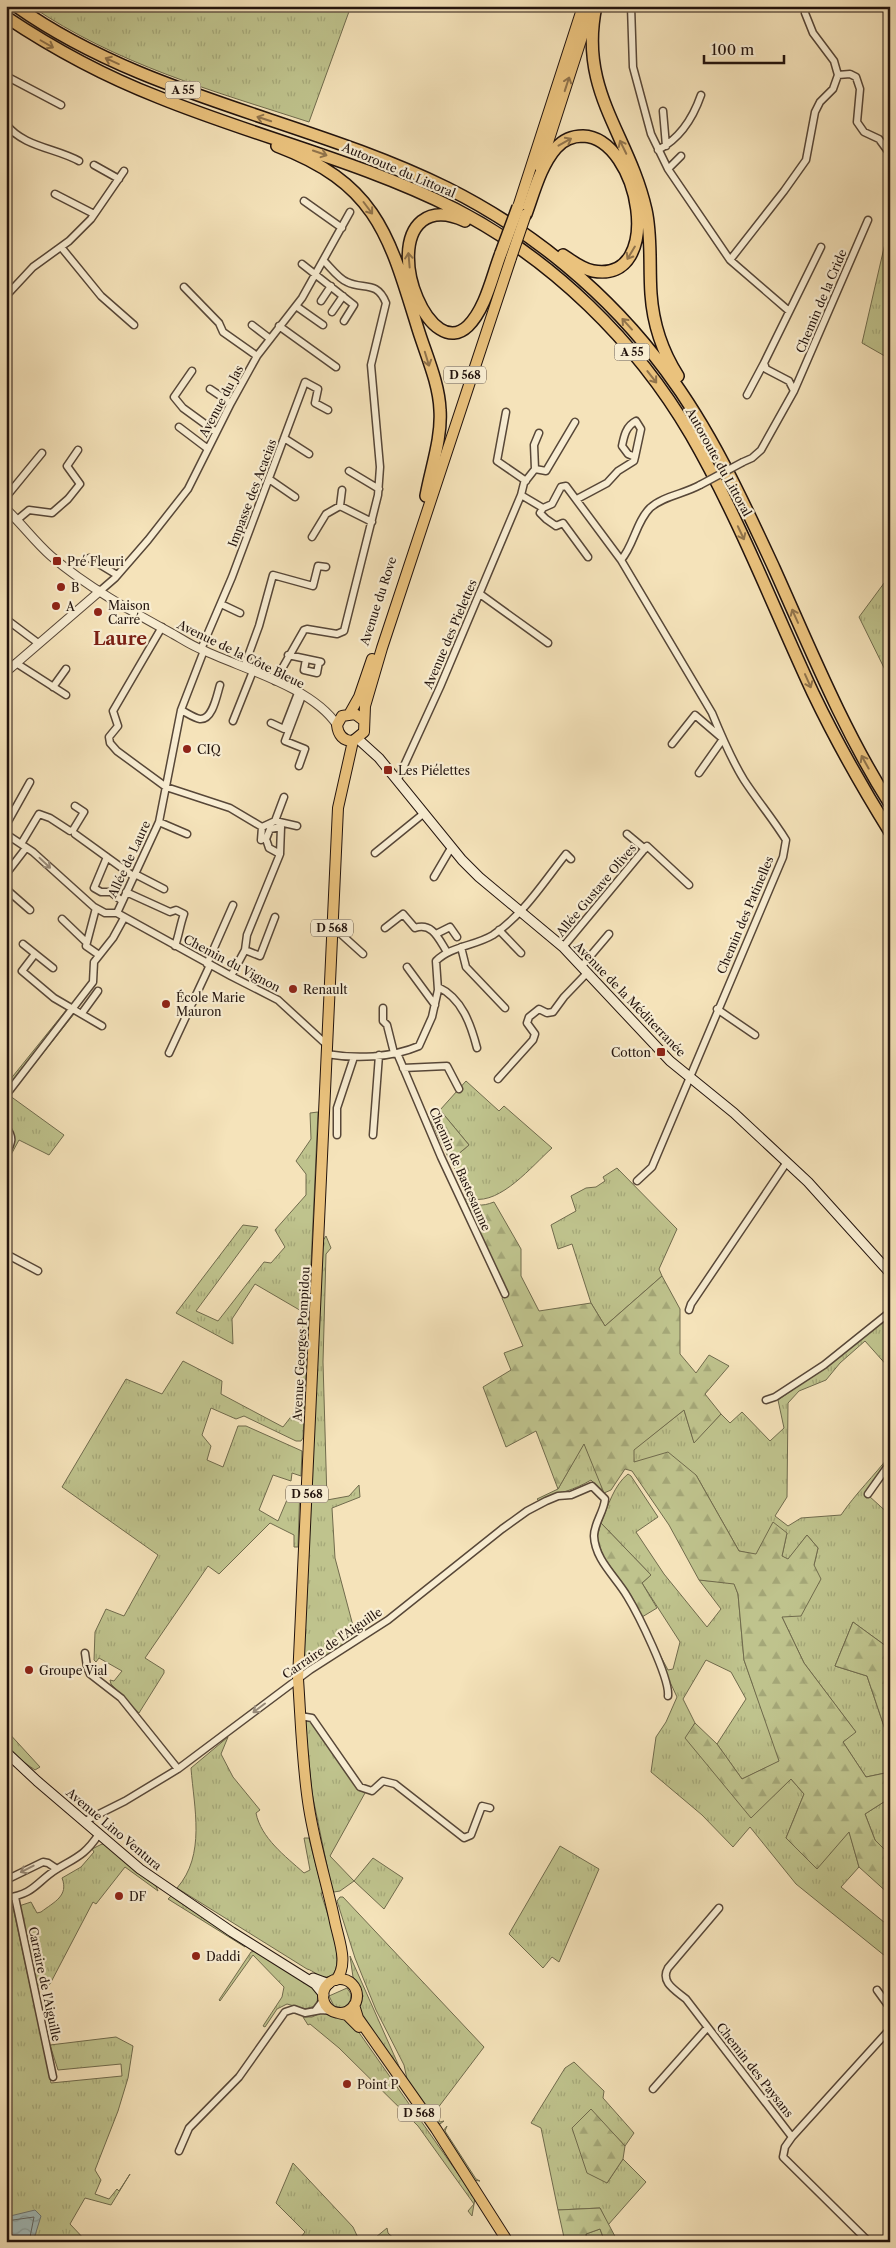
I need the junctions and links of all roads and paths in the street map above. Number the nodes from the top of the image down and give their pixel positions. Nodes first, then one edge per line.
1 (16, 6) edge
2 (584, 6) edge
3 (592, 6) edge
4 (596, 6) edge
5 (631, 6) edge
6 (805, 13) dead end
7 (6, 17) edge
8 (838, 75) junction
9 (6, 76) edge
10 (701, 95) dead end
11 (158, 97) junction
12 (61, 104) dead end
13 (663, 111) dead end
14 (6, 124) edge
15 (666, 146) junction
16 (360, 150) junction
17 (658, 150) junction
18 (890, 154) edge
19 (681, 156) dead end
20 (79, 161) dead end
21 (94, 165) dead end
22 (668, 169) junction
23 (124, 171) dead end
24 (119, 179) junction
25 (56, 194) dead end
26 (304, 201) dead end
27 (522, 207) junction
28 (350, 212) dead end
29 (94, 214) junction
30 (868, 220) dead end
31 (342, 228) junction
32 (61, 247) junction
33 (821, 247) dead end
34 (505, 255) junction
35 (730, 260) junction
36 (324, 261) junction
37 (302, 264) dead end
38 (316, 274) junction
39 (184, 286) dead end
40 (331, 286) junction
41 (6, 296) edge
42 (343, 296) junction
43 (321, 301) dead end
44 (296, 306) junction
45 (789, 311) junction
46 (332, 312) dead end
47 (344, 321) dead end
48 (134, 325) dead end
49 (252, 325) dead end
50 (323, 325) dead end
51 (279, 326) junction
52 (613, 331) junction
53 (269, 338) junction
54 (257, 356) junction
55 (764, 363) junction
56 (336, 367) dead end
57 (192, 371) dead end
58 (210, 389) dead end
59 (794, 392) junction
60 (747, 395) dead end
61 (231, 402) junction
62 (328, 410) dead end
63 (506, 412) dead end
64 (575, 422) dead end
65 (179, 428) dead end
66 (216, 432) junction
67 (539, 433) dead end
68 (284, 438) junction
69 (208, 449) junction
70 (78, 450) dead end
71 (42, 453) dead end
72 (310, 454) dead end
73 (635, 457) junction
74 (535, 469) junction
75 (349, 471) dead end
76 (269, 479) junction
77 (526, 481) junction
78 (379, 489) junction
79 (342, 490) dead end
80 (521, 495) junction
81 (426, 496) junction
82 (6, 497) edge
83 (295, 497) dead end
84 (577, 499) junction
85 (340, 506) junction
86 (543, 508) junction
87 (6, 509) edge
88 (17, 520) junction
89 (372, 522) junction
90 (312, 537) dead end
91 (588, 557) dead end
92 (90, 558) dead end
93 (622, 560) junction
94 (326, 567) dead end
95 (774, 568) junction
96 (117, 575) junction
97 (100, 591) junction
98 (480, 594) junction
99 (221, 604) junction
100 (240, 612) dead end
101 (6, 619) edge
102 (162, 627) junction
103 (38, 643) junction
104 (548, 643) dead end
105 (203, 650) junction
106 (288, 655) junction
107 (306, 659) junction
108 (16, 663) junction
109 (244, 667) junction
110 (66, 669) dead end
111 (253, 671) junction
112 (6, 672) edge
113 (275, 681) junction
114 (220, 685) dead end
115 (53, 687) junction
116 (300, 694) junction
117 (66, 695) dead end
118 (321, 706) junction
119 (181, 710) junction
120 (348, 714) junction
121 (233, 721) dead end
122 (271, 723) dead end
123 (364, 724) junction
124 (337, 725) junction
125 (352, 739) junction
126 (723, 739) junction
127 (672, 744) dead end
128 (379, 758) junction
129 (299, 766) dead end
130 (699, 773) dead end
131 (397, 781) junction
132 (30, 782) dead end
133 (166, 787) junction
134 (284, 797) dead end
135 (890, 804) edge
136 (75, 806) dead end
137 (423, 814) junction
138 (274, 821) junction
139 (159, 822) junction
140 (6, 825) edge
141 (297, 826) dead end
142 (262, 827) junction
143 (890, 832) edge
144 (6, 834) edge
145 (75, 834) dead end
146 (187, 834) dead end
147 (627, 834) dead end
148 (261, 840) dead end
149 (24, 846) junction
150 (451, 848) junction
151 (646, 848) junction
152 (375, 853) dead end
153 (280, 854) dead end
154 (107, 857) junction
155 (571, 859) dead end
156 (6, 874) edge
157 (134, 875) junction
158 (434, 877) dead end
159 (689, 885) dead end
160 (6, 889) edge
161 (164, 889) dead end
162 (126, 892) junction
163 (122, 901) junction
164 (233, 905) dead end
165 (96, 908) junction
166 (30, 910) dead end
167 (117, 913) junction
168 (520, 913) junction
169 (124, 918) junction
170 (275, 918) dead end
171 (62, 919) dead end
172 (332, 926) junction
173 (385, 928) dead end
174 (499, 930) junction
175 (436, 934) junction
176 (609, 934) dead end
177 (457, 937) dead end
178 (86, 942) junction
179 (23, 944) dead end
180 (175, 946) junction
181 (461, 947) junction
182 (563, 947) junction
183 (245, 950) junction
184 (448, 952) junction
185 (520, 952) dead end
186 (35, 954) junction
187 (363, 954) dead end
188 (99, 955) junction
189 (208, 964) junction
190 (53, 968) dead end
191 (407, 968) dead end
192 (584, 970) junction
193 (231, 976) junction
194 (438, 987) junction
195 (98, 991) dead end
196 (435, 1005) junction
197 (73, 1008) junction
198 (383, 1008) dead end
199 (505, 1008) dead end
200 (718, 1009) junction
201 (82, 1013) junction
202 (102, 1026) dead end
203 (755, 1035) dead end
204 (478, 1048) dead end
205 (327, 1050) junction
206 (169, 1053) dead end
207 (395, 1053) junction
208 (379, 1055) junction
209 (354, 1057) junction
210 (403, 1068) junction
211 (691, 1078) junction
212 (498, 1079) dead end
213 (459, 1089) dead end
214 (6, 1094) edge
215 (6, 1127) edge
216 (337, 1135) dead end
217 (373, 1135) dead end
218 (6, 1154) edge
219 (787, 1162) junction
220 (637, 1181) dead end
221 (6, 1254) edge
222 (38, 1271) dead end
223 (890, 1273) edge
224 (504, 1294) dead end
225 (689, 1310) dead end
226 (890, 1312) edge
227 (766, 1400) dead end
228 (890, 1463) edge
229 (868, 1494) dead end
230 (85, 1653) dead end
231 (298, 1679) junction
232 (668, 1696) dead end
233 (300, 1716) junction
234 (6, 1752) edge
235 (178, 1769) junction
236 (490, 1808) dead end
237 (85, 1821) junction
238 (99, 1834) junction
239 (57, 1869) junction
240 (6, 1880) edge
241 (15, 1897) junction
242 (6, 1898) edge
243 (332, 1908) junction
244 (719, 1908) dead end
245 (212, 1917) junction
246 (332, 1982) junction
247 (353, 1986) junction
248 (876, 1990) dead end
249 (324, 1997) junction
250 (354, 2005) junction
251 (890, 2008) edge
252 (314, 2011) junction
253 (335, 2012) junction
254 (707, 2028) junction
255 (890, 2029) edge
256 (53, 2077) dead end
257 (653, 2089) dead end
258 (792, 2137) junction
259 (179, 2151) dead end
260 (476, 2190) junction
261 (508, 2242) edge
262 (869, 2242) edge

16 -> 1 highway, Autoroute du Littoral / A 55
2 - 27 main road
27 -> 3 main road
95 -> 4 highway
5 - 17 street
6 - 8 street
7 -> 11 highway, Autoroute du Littoral / A 55
8 - 18 street
8 - 35 street
9 - 12 street
10 - 15 street
11 -> 52 highway, Autoroute du Littoral / A 55
11 -> 81 highway
13 - 15 street
14 - 20 street
15 - 17 street
27 -> 16 highway
95 -> 16 highway, Autoroute du Littoral / A 55
17 - 22 street
19 - 22 street
21 - 24 street
22 - 35 street
23 - 24 street
24 - 29 street
25 - 29 street
26 - 31 street
27 - 34 highway, bridge
28 - 31 street, Avenue du Jas
29 - 32 street
30 - 59 street, Chemin de la Cride
31 - 36 street, Avenue du Jas
32 - 41 street
32 - 48 street
33 - 45 street, Chemin de la Cride
34 -> 52 highway
34 - 81 main road, D 568
34 - 123 main road, D 568
35 - 45 street
36 - 38 street, Avenue du Jas
36 - 78 street
37 - 38 street
38 - 40 street
38 - 44 street, Avenue du Jas
39 - 54 street
40 - 42 street
40 - 43 street
42 - 46 street
42 - 47 street
44 - 50 street
44 - 51 street, Avenue du Jas
45 - 55 street, Chemin de la Cride
49 - 53 street
51 - 53 street, Avenue du Jas
51 - 56 street
52 -> 143 highway, Autoroute du Littoral / A 55
53 - 54 street, Avenue du Jas
54 - 61 street, Avenue du Jas
55 - 59 street
55 - 60 street, Chemin de la Cride
57 - 66 street
58 - 61 street
59 - 93 street, Chemin de la Cride, bridge
61 - 66 street, Avenue du Jas
62 - 68 street, Impasse des Acacias
63 - 77 street
64 - 74 street
65 - 69 street
66 - 69 street, Avenue du Jas
67 - 74 street
68 - 72 street
68 - 76 street, Impasse des Acacias
69 - 96 street, Avenue du Jas
70 - 88 street
71 - 82 street
73 - 73 street
73 - 84 street
74 - 77 street, Avenue des Pielettes
75 - 78 street
76 - 83 street
76 - 99 street, Impasse des Acacias
77 - 80 street, Avenue des Pielettes
78 - 89 street
79 - 85 street
80 - 86 street
80 - 98 street, Avenue des Pielettes
81 - 120 main road, Avenue du Rove / D 568
84 - 86 street
84 - 93 street
85 - 89 street
85 - 90 street
86 - 91 street
87 - 88 street, Avenue de la Côte Bleue
88 - 97 street, Avenue de la Côte Bleue
89 - 106 street
92 - 96 street
93 - 126 street, Chemin des Patinelles
94 - 109 street
135 -> 95 highway, Autoroute du Littoral / A 55
96 - 97 street, Avenue du Jas
97 - 102 street, Avenue de la Côte Bleue
97 - 103 street
98 - 104 street
98 - 131 street, Avenue des Pielettes
99 - 100 street
99 - 105 street, Impasse des Acacias
101 - 103 street
102 - 105 street, Avenue de la Côte Bleue
102 - 133 street
103 - 108 street
105 - 109 street, Avenue de la Côte Bleue
105 - 119 street, Allée de Laure
106 - 107 street
106 - 113 street
107 - 107 street
108 - 112 street
108 - 115 street
109 - 111 street, Avenue de la Côte Bleue
110 - 115 street
111 - 113 street, Avenue de la Côte Bleue
111 - 121 street
113 - 116 street, Avenue de la Côte Bleue
114 - 119 street
115 - 117 street
116 - 118 street, Avenue de la Côte Bleue
116 - 122 street
116 - 129 street
118 - 120 street, Avenue de la Côte Bleue
118 - 124 street, Avenue de la Côte Bleue
119 - 133 street, Allée de Laure
120 - 123 main road
120 - 124 main road
123 - 125 main road
123 - 128 main road, Avenue de la Méditerranée
124 - 125 main road
125 - 128 main road, Avenue de la Méditerranée
125 - 172 main road, Avenue Georges Pompidou / D 568
126 - 127 street
126 - 130 street
126 - 200 street, Chemin des Patinelles
128 - 131 main road, Avenue de la Méditerranée
131 - 137 main road, Avenue de la Méditerranée
132 - 140 street
133 - 139 street, Allée de Laure
133 - 142 street
134 - 138 street
136 - 149 street
137 - 150 main road, Avenue de la Méditerranée
137 - 152 street
138 - 141 street
138 - 142 street
139 - 146 street
139 - 157 street, Allée de Laure
142 - 148 street
144 - 149 street, Allée de Laure
145 - 154 street
147 - 151 street
149 - 156 street
149 -> 165 street, Allée de Laure
150 - 158 street
150 - 168 main road, Avenue de la Méditerranée
151 - 159 street
151 - 182 street, Allée Gustave Olives
153 - 183 street
154 - 157 street
154 - 163 street
155 - 168 street
157 - 161 street
157 - 162 street, Allée de Laure
160 - 166 street
162 - 163 street, Allée de Laure
162 - 180 street
163 - 167 street, Allée de Laure
164 - 189 street
165 - 167 street, Allée de Laure
165 - 178 street
167 - 169 street, Chemin du Vignon
168 - 174 street
168 - 182 main road, Avenue de la Méditerranée
169 - 180 street, Chemin du Vignon
169 - 188 street
170 - 183 street
171 - 178 street
172 - 187 street
172 - 205 main road, Avenue Georges Pompidou / D 568
173 - 175 street
174 - 181 street
174 - 185 street
175 - 177 street
175 - 184 street
176 - 192 street
178 - 188 street
179 - 186 street
180 - 189 street, Chemin du Vignon
181 - 184 street
181 - 199 street
182 - 192 main road, Avenue de la Méditerranée
183 - 193 street
184 - 194 street
186 - 190 street
186 - 197 street
188 - 197 street
189 - 193 street, Chemin du Vignon
189 - 206 street
191 - 196 street
192 - 211 main road, Avenue de la Méditerranée
192 - 212 street
193 - 205 street, Chemin du Vignon
194 - 196 street
194 - 204 street
195 - 201 street
196 - 207 street
197 - 201 street
197 - 214 street
198 - 207 street, Chemin de Bastesaume
200 - 203 street
200 - 211 street, Chemin des Patinelles
201 - 202 street
205 - 209 street
205 - 231 main road, Avenue Georges Pompidou / D 568
207 - 208 street
207 - 210 street, Chemin de Bastesaume
208 - 209 street
208 - 217 street
209 - 216 street
210 - 213 street
210 - 224 street, Chemin de Bastesaume
211 - 219 main road, Avenue de la Méditerranée
211 - 220 street, Chemin des Patinelles
215 - 218 street
219 - 223 main road, Avenue de la Méditerranée
219 - 225 street
221 - 222 street
226 - 227 street
228 - 229 street
230 - 235 street
231 - 232 street, Carraire de l'Aiguille
231 - 233 main road, Avenue Georges Pompidou / D 568
231 -> 235 street, Carraire de l'Aiguille
233 - 236 street
233 - 243 main road, Avenue Georges Pompidou / D 568
234 - 237 main road, Avenue Lino Ventura
235 - 237 street, Carraire de l'Aiguille
237 - 238 main road, Avenue Lino Ventura
238 - 239 street
238 - 245 main road, Avenue Lino Ventura
239 -> 240 street
239 - 241 street
241 - 242 street
241 - 256 street, Carraire de l'Aiguille
243 - 246 main road, Avenue Georges Pompidou
243 - 247 main road, Avenue Georges Pompidou
244 - 254 street, Chemin des Paysans
245 - 246 main road, Avenue Lino Ventura
245 - 249 main road, Avenue Lino Ventura
246 - 247 main road
246 - 249 main road
247 - 250 main road
248 - 251 street
249 - 252 street
249 - 253 main road
250 - 253 main road
250 - 260 main road, D 568
252 - 253 street
252 - 259 street
253 - 260 main road, D 568
254 - 257 street
254 - 258 street, Chemin des Paysans
255 - 258 street
258 - 262 street, Chemin des Paysans
260 - 261 main road, D 568

